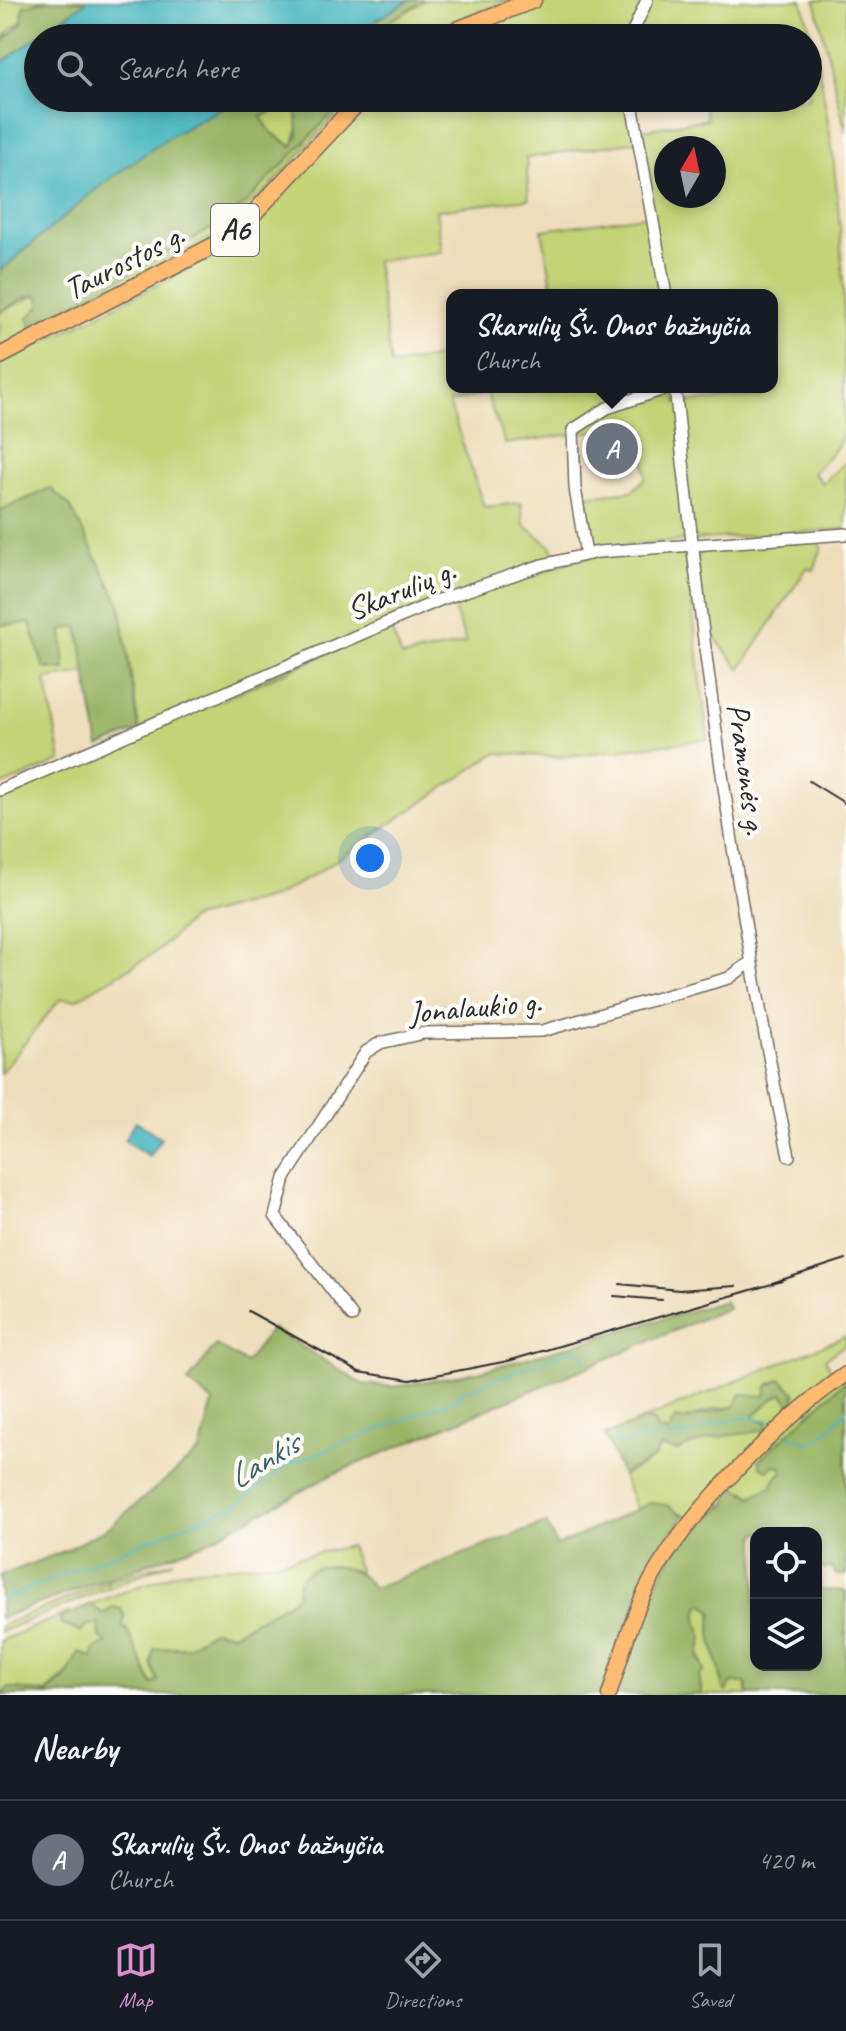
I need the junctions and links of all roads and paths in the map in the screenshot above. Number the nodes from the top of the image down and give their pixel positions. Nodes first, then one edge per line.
1 (533, 0) edge
2 (647, 0) edge
3 (472, 24) edge
4 (636, 24) edge
5 (349, 112) edge
6 (633, 112) edge
7 (665, 289) edge
8 (0, 356) edge
9 (653, 393) edge
10 (673, 393) edge
11 (846, 534) edge
12 (694, 543) junction
13 (586, 554) junction
14 (0, 790) edge
15 (751, 962) junction
16 (789, 1156) dead end
17 (352, 1316) dead end
18 (846, 1374) edge
19 (609, 1695) edge

1 - 3 highway
2 - 4 street
5 - 8 highway, Taurostos g. / A6
6 - 7 street
9 - 13 street
10 - 12 street, Pramonės g.
11 - 12 street, Skarulių g.
12 - 13 street, Skarulių g.
12 - 15 street, Pramonės g.
13 - 14 street, Skarulių g.
15 - 16 street, Pramonės g.
15 - 17 street, Jonalaukio g.
18 - 19 main road

